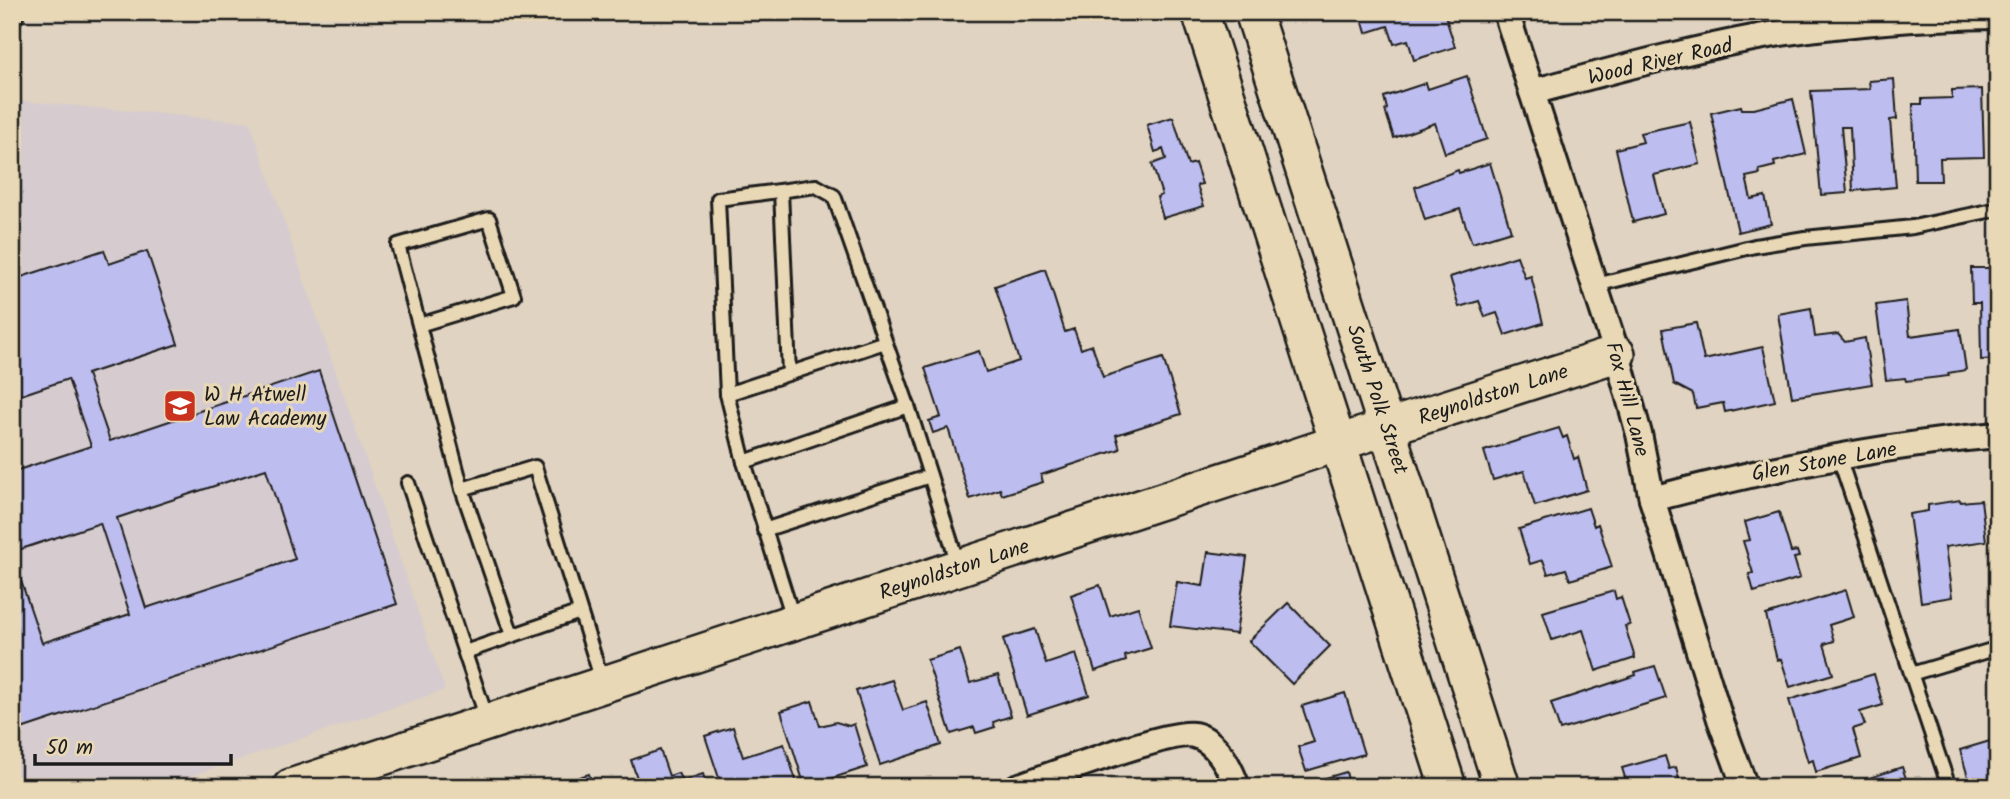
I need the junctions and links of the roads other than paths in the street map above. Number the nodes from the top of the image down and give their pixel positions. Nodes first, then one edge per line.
1 (15, 12) edge
2 (1200, 12) edge
3 (1253, 12) edge
4 (1506, 12) edge
5 (1998, 16) edge
6 (12, 18) edge
7 (1532, 92) junction
8 (781, 191) junction
9 (1998, 209) edge
10 (1596, 285) junction
11 (419, 325) junction
12 (885, 342) junction
13 (1618, 354) junction
14 (789, 373) junction
15 (727, 394) junction
16 (908, 406) junction
17 (1387, 427) junction
18 (1998, 435) edge
19 (1338, 443) junction
20 (1839, 457) junction
21 (744, 461) junction
22 (930, 475) junction
23 (408, 483) dead end
24 (462, 489) junction
25 (1652, 499) junction
26 (764, 530) junction
27 (959, 567) junction
28 (580, 612) junction
29 (794, 622) junction
30 (512, 635) junction
31 (1998, 648) edge
32 (465, 652) junction
33 (1911, 674) junction
34 (603, 684) junction
35 (488, 722) junction
36 (291, 787) edge
37 (1017, 787) edge
38 (1237, 787) edge
39 (1448, 787) edge
40 (1503, 787) edge
41 (1745, 787) edge
42 (1949, 787) edge

1 - 6 lane
2 - 19 main road
3 - 17 main road, South Polk Street
4 - 7 street, Fox Hill Lane
5 - 7 street, Wood River Road
7 - 10 street, Fox Hill Lane
8 - 12 lane
8 - 14 lane
8 - 15 lane
9 - 10 lane
10 - 13 street, Fox Hill Lane
11 - 11 lane
11 - 24 lane
12 - 14 lane
12 - 16 lane
13 - 17 main road, Reynoldston Lane
13 - 25 street, Fox Hill Lane
14 - 15 lane
15 - 21 lane
16 - 21 lane
16 - 22 lane
17 - 19 main road, Reynoldston Lane
17 - 40 main road, South Polk Street
18 - 20 street, Glen Stone Lane
19 - 27 main road, Reynoldston Lane
19 - 39 main road
20 - 25 street, Glen Stone Lane
20 - 33 lane
21 - 26 lane
22 - 26 lane
22 - 27 lane
23 - 32 lane
24 - 28 lane
24 - 30 lane
25 - 41 street, Fox Hill Lane
26 - 29 lane
27 - 29 main road, Reynoldston Lane
28 - 30 lane
28 - 34 lane
29 - 34 main road, Reynoldston Lane
30 - 32 lane
31 - 33 lane
32 - 35 lane
33 - 42 lane
34 - 35 main road, Reynoldston Lane
35 - 36 main road, Reynoldston Lane
37 - 38 street

